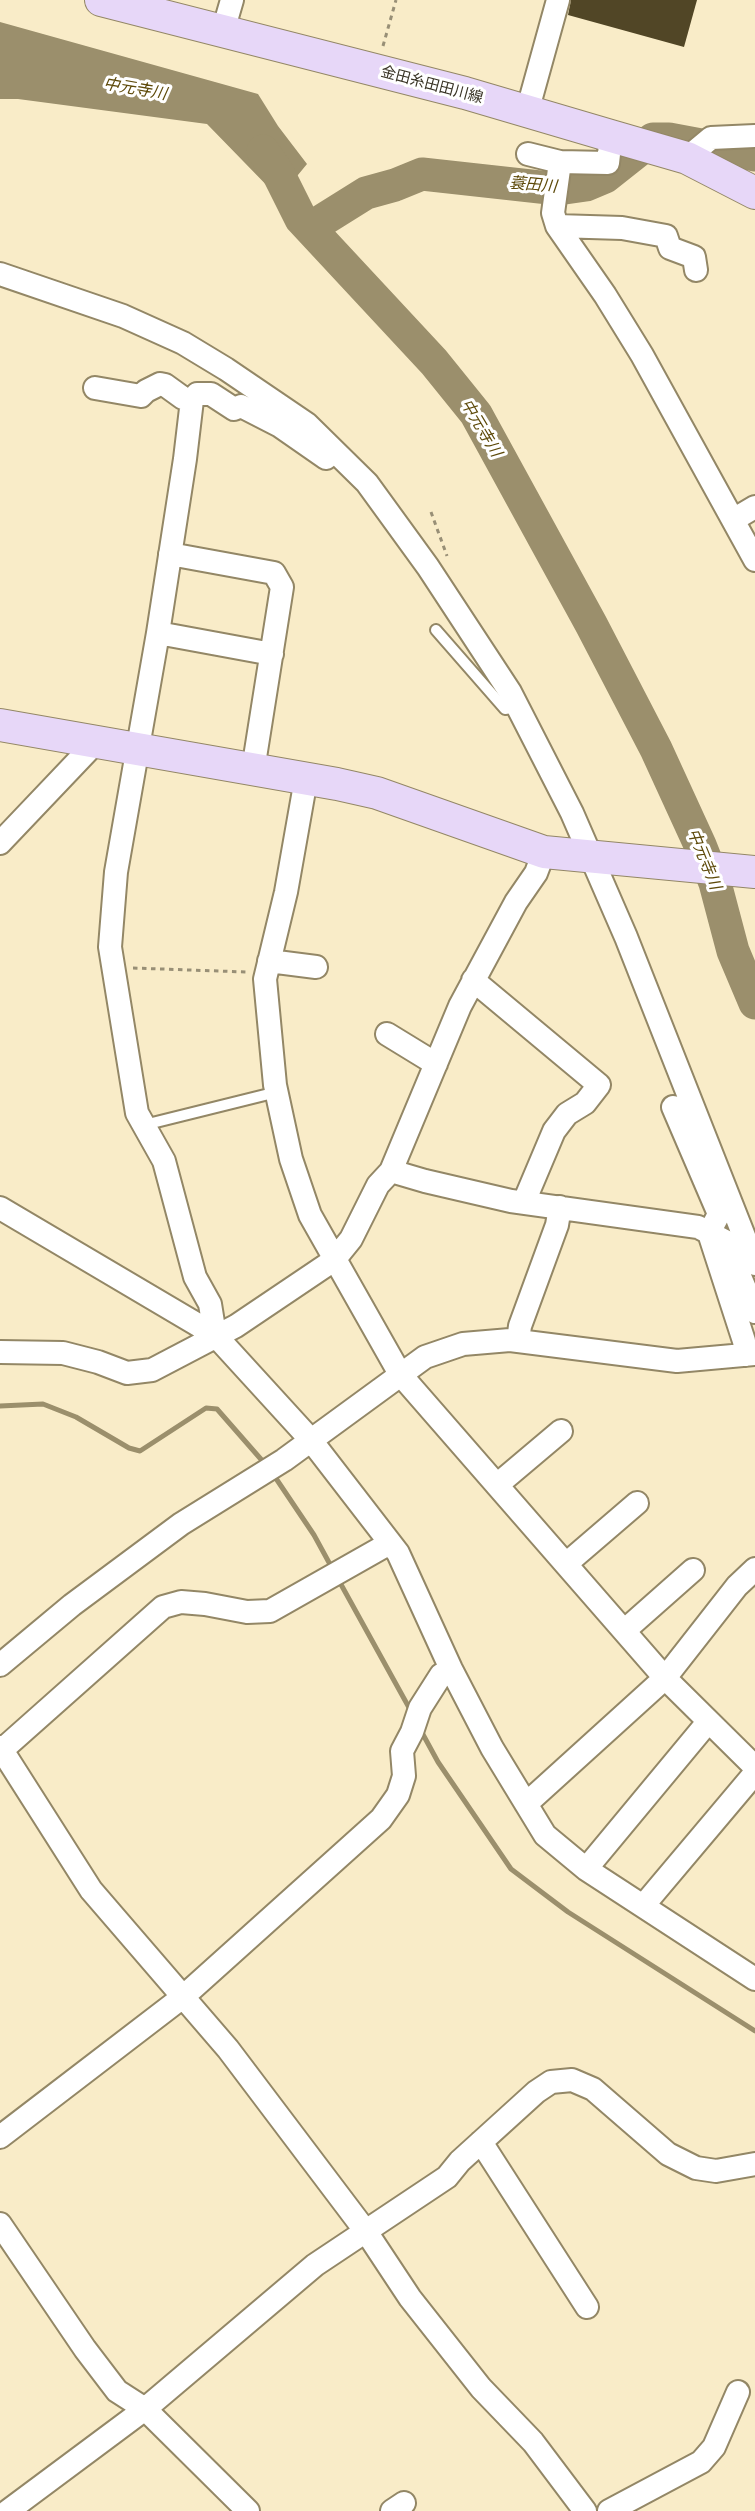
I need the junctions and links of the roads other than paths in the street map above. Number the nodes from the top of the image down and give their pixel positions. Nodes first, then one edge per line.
1 (101, 0) edge
2 (232, 0) edge
3 (558, 0) edge
4 (223, 32) junction
5 (527, 112) junction
6 (611, 136) junction
7 (755, 136) edge
8 (528, 154) dead end
9 (687, 158) junction
10 (560, 162) junction
11 (755, 193) edge
12 (557, 226) junction
13 (696, 270) dead end
14 (0, 274) edge
15 (195, 351) junction
16 (95, 388) dead end
17 (192, 400) junction
18 (241, 406) junction
19 (346, 462) junction
20 (755, 507) edge
21 (733, 520) junction
22 (170, 554) junction
23 (755, 560) edge
24 (436, 630) dead end
25 (158, 633) junction
26 (272, 654) junction
27 (517, 707) junction
28 (0, 725) edge
29 (97, 741) junction
30 (139, 750) junction
31 (253, 770) junction
32 (306, 779) junction
33 (0, 843) edge
34 (544, 852) junction
35 (597, 856) junction
36 (755, 872) edge
37 (268, 967) junction
38 (316, 967) dead end
39 (473, 981) junction
40 (387, 1034) dead end
41 (436, 1064) junction
42 (277, 1092) junction
43 (673, 1107) dead end
44 (144, 1125) junction
45 (391, 1170) junction
46 (524, 1202) junction
47 (560, 1207) junction
48 (0, 1208) edge
49 (709, 1233) junction
50 (334, 1260) junction
51 (755, 1264) edge
52 (755, 1312) edge
53 (215, 1335) junction
54 (519, 1341) junction
55 (0, 1352) edge
56 (750, 1355) edge
57 (400, 1374) junction
58 (561, 1431) dead end
59 (310, 1439) junction
60 (497, 1485) junction
61 (637, 1503) dead end
62 (390, 1543) junction
63 (566, 1564) junction
64 (755, 1569) edge
65 (693, 1570) dead end
66 (624, 1631) junction
67 (0, 1665) edge
68 (451, 1669) junction
69 (665, 1678) junction
70 (708, 1722) junction
71 (1, 1749) edge
72 (755, 1767) edge
73 (755, 1773) edge
74 (526, 1804) junction
75 (586, 1869) junction
76 (643, 1906) junction
77 (755, 1979) edge
78 (184, 1996) junction
79 (0, 2137) edge
80 (481, 2142) junction
81 (755, 2164) edge
82 (0, 2224) edge
83 (367, 2233) junction
84 (587, 2307) dead end
85 (738, 2392) dead end
86 (145, 2409) junction
87 (8, 2511) edge
88 (248, 2511) edge
89 (585, 2511) edge
90 (609, 2511) edge

1 - 4 street, 金田糸田田川線
2 - 4 street
3 - 5 street
4 - 5 street, 金田糸田田川線
5 - 6 street, 金田糸田田川線
6 - 9 street, 金田糸田田川線
6 - 10 street
7 - 9 street
8 - 10 street
9 - 11 street, 金田糸田田川線
10 - 12 street
12 - 13 street
12 - 21 street
14 - 15 street
15 - 18 street
15 - 19 street
16 - 17 street
17 - 18 street
17 - 22 street
18 - 19 street
19 - 27 street
20 - 21 street
21 - 23 street
22 - 25 street
22 - 26 street
24 - 27 lane
25 - 26 street
25 - 30 street
26 - 31 street
27 - 35 street
28 - 29 street
29 - 30 street
29 - 33 street
30 - 31 street
30 - 44 street
31 - 32 street
32 - 34 street
32 - 37 street
34 - 35 street
34 - 39 street
35 - 36 street
35 - 51 street
37 - 38 street
37 - 42 street
39 - 41 street
39 - 46 street
40 - 41 street
41 - 45 street
42 - 44 lane
42 - 50 street
43 - 49 street
44 - 53 street
45 - 46 street
45 - 50 street
46 - 47 street
47 - 49 street
47 - 54 street
48 - 53 street
49 - 52 street
49 - 56 street
50 - 53 street
50 - 57 street
53 - 55 street
53 - 59 street
54 - 56 street
54 - 57 street
57 - 59 street
57 - 60 street
58 - 60 street
59 - 62 street
59 - 67 street
60 - 63 street
61 - 63 street
62 - 68 street
62 - 71 street
63 - 66 street
64 - 69 street
65 - 66 street
66 - 69 street
68 - 74 street
68 - 78 street
69 - 70 street
69 - 74 street
70 - 72 street
70 - 75 street
71 - 78 street
73 - 76 street
74 - 75 street
75 - 76 street
76 - 77 street
78 - 79 street
78 - 83 street
80 - 81 street
80 - 83 street
80 - 84 street
82 - 86 street
83 - 86 street
83 - 89 street
85 - 90 street
86 - 87 street
86 - 88 street

